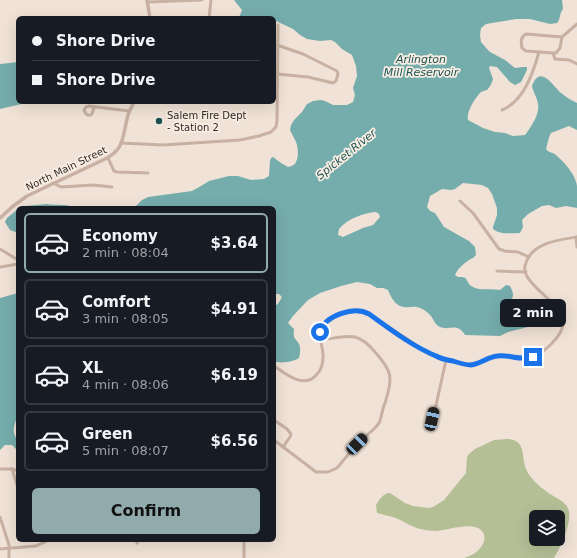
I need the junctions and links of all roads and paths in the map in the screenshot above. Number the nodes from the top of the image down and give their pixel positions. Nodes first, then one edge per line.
1 (202, 0) edge
2 (211, 0) edge
3 (148, 1) edge
4 (150, 16) edge
5 (209, 16) edge
6 (577, 24) edge
7 (278, 25) dead end
8 (562, 38) junction
9 (276, 45) edge
10 (539, 52) junction
11 (553, 53) junction
12 (276, 62) edge
13 (577, 64) edge
14 (277, 74) junction
15 (276, 90) edge
16 (133, 104) edge
17 (94, 107) dead end
18 (503, 110) dead end
19 (130, 111) junction
20 (121, 143) junction
21 (108, 158) junction
22 (148, 173) dead end
23 (53, 183) junction
24 (112, 187) dead end
25 (460, 201) dead end
26 (0, 218) edge
27 (577, 237) edge
28 (577, 247) edge
29 (0, 249) edge
30 (528, 256) junction
31 (16, 259) edge
32 (16, 264) edge
33 (0, 267) edge
34 (497, 271) dead end
35 (526, 272) junction
36 (321, 340) junction
37 (446, 360) junction
38 (276, 367) edge
39 (432, 419) dead end
40 (276, 421) edge
41 (276, 443) edge
42 (283, 447) junction
43 (0, 469) edge
44 (12, 469) junction
45 (16, 470) edge
46 (16, 482) edge
47 (0, 517) edge
48 (37, 542) edge
49 (45, 542) edge
50 (244, 542) edge
51 (38, 546) junction
52 (9, 548) junction
53 (0, 549) edge
54 (8, 558) edge
55 (244, 558) edge

1 - 3 street
2 - 5 street
3 - 4 street
6 - 8 street
7 - 9 street
8 - 10 street
8 - 11 street
9 - 12 street
9 - 14 street
10 - 11 street
10 - 18 street
11 - 13 street
12 - 14 street
14 - 15 street
15 - 20 street
16 - 19 street, North Main Street
17 - 19 street
19 - 20 street, North Main Street
20 - 21 street, North Main Street
21 - 22 street
21 - 23 street, North Main Street
23 - 24 street
23 - 26 street, North Main Street
25 - 30 street
27 - 28 street
27 - 30 street
29 - 31 street
30 - 35 street
32 - 33 street
34 - 35 street
35 - 37 street
36 - 37 street
36 - 38 street
36 - 42 street
37 - 39 street
40 - 42 street
41 - 42 street
43 - 44 street
44 - 45 street
44 - 46 street
47 - 52 street
48 - 51 street
49 - 51 street
50 - 55 street
51 - 52 street
52 - 53 street
52 - 54 street

